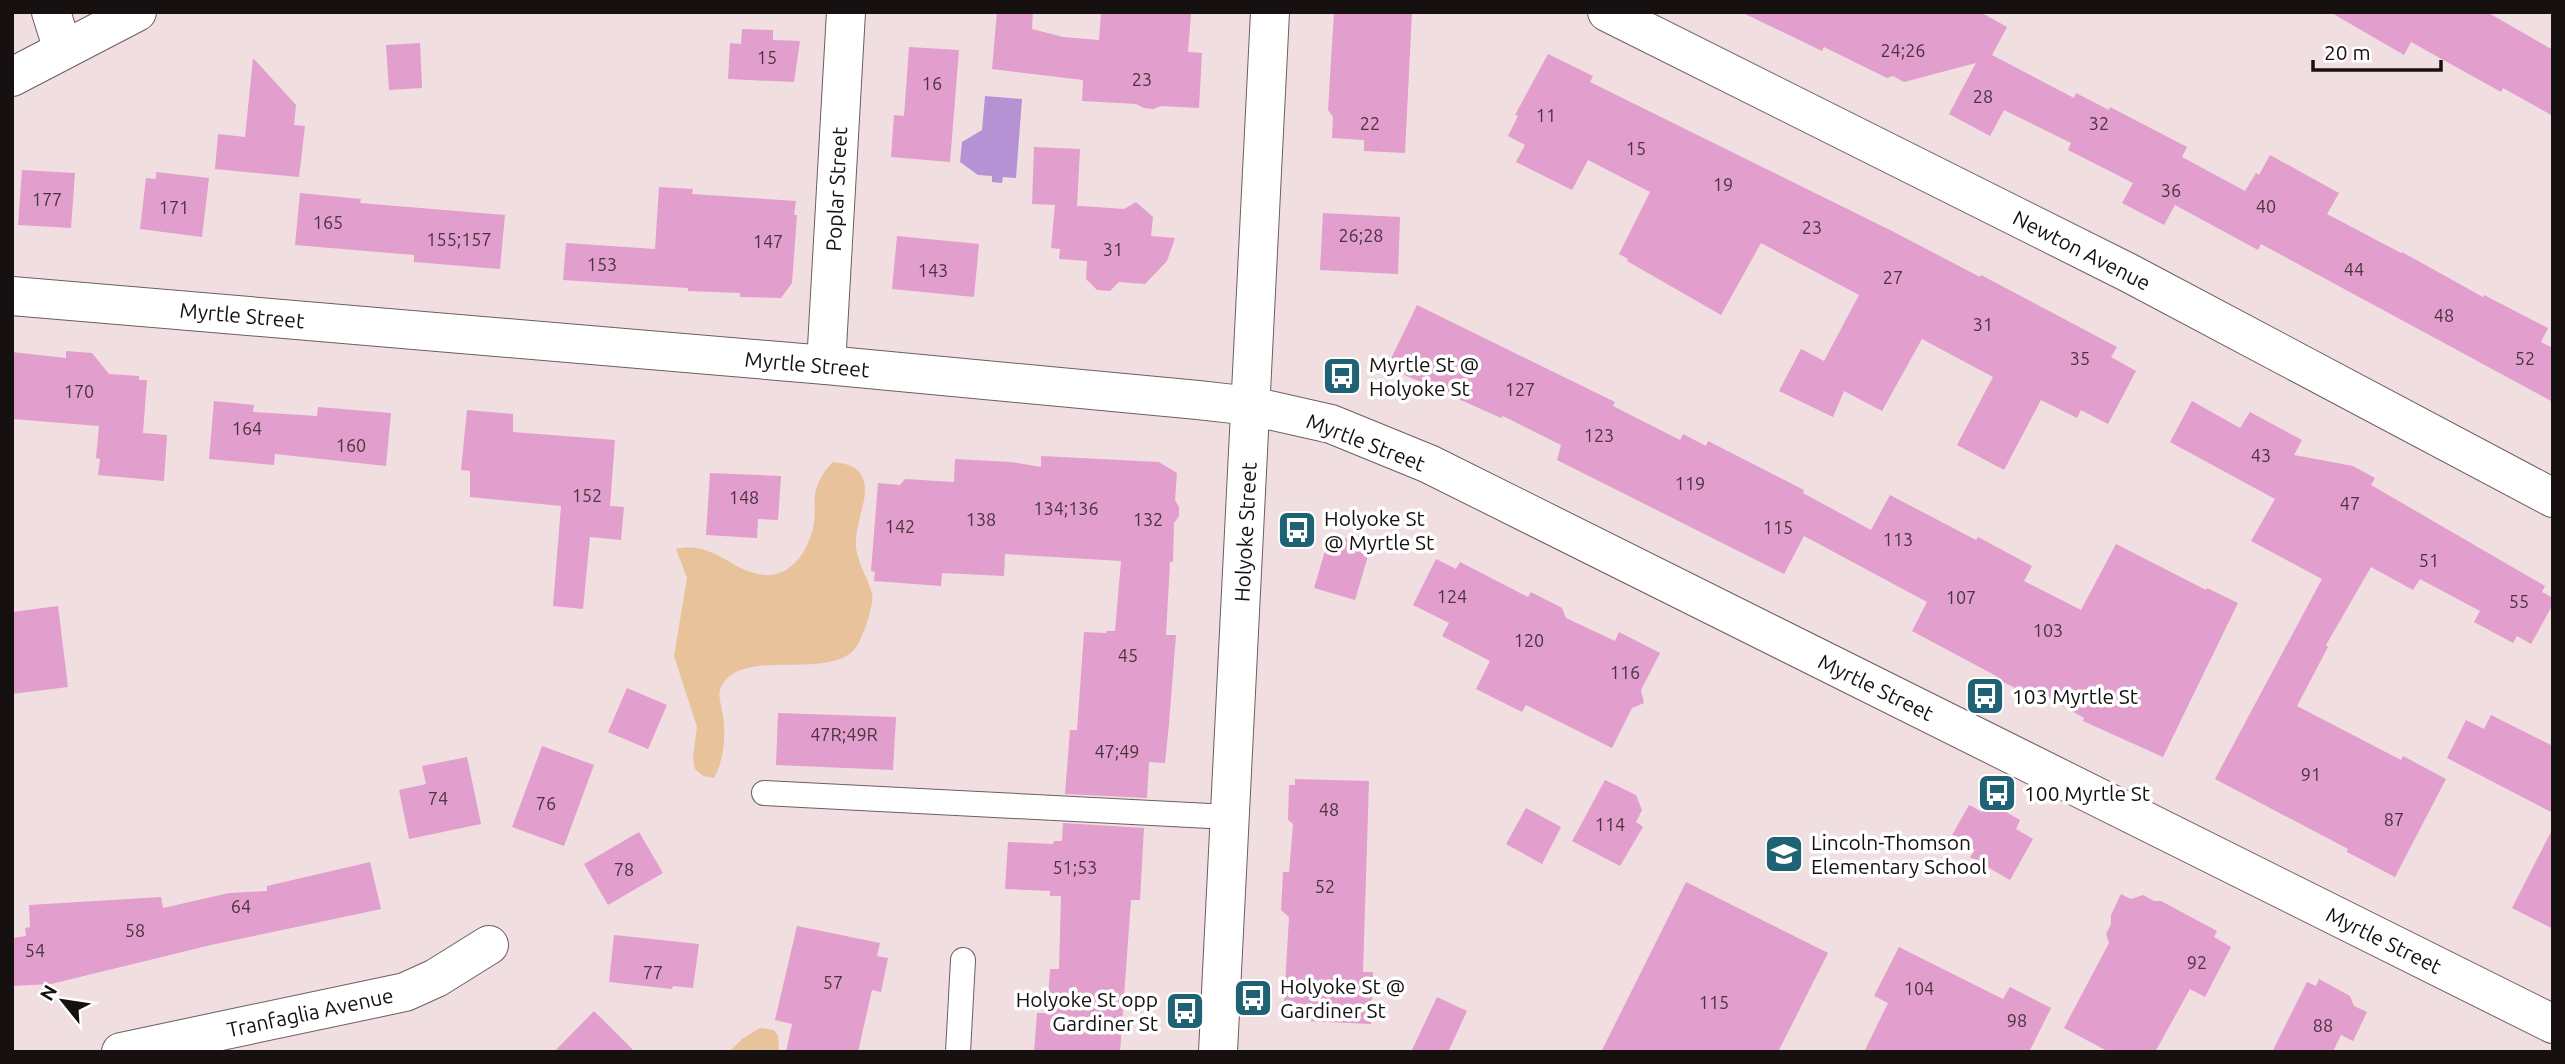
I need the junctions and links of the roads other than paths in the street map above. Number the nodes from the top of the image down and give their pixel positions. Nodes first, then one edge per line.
1 (51, 12) edge
2 (137, 12) edge
3 (845, 12) edge
4 (1270, 12) edge
5 (1607, 12) edge
6 (63, 50) junction
7 (12, 77) edge
8 (12, 296) edge
9 (825, 365) junction
10 (1251, 407) junction
11 (2553, 498) edge
12 (764, 793) dead end
13 (1229, 817) junction
14 (489, 945) dead end
15 (962, 960) dead end
16 (2553, 1024) edge
17 (121, 1052) edge
18 (958, 1052) edge
19 (1218, 1052) edge

1 - 6 main road
2 - 6 main road
3 - 9 main road, Poplar Street
4 - 10 main road, Holyoke Street
5 - 11 main road, Newton Avenue
6 - 7 main road
8 - 9 main road, Myrtle Street
9 - 10 main road, Myrtle Street
10 - 13 main road, Holyoke Street
10 - 16 main road, Myrtle Street
12 - 13 lane
13 - 19 main road, Holyoke Street
14 - 17 main road, Tranfaglia Avenue
15 - 18 lane

